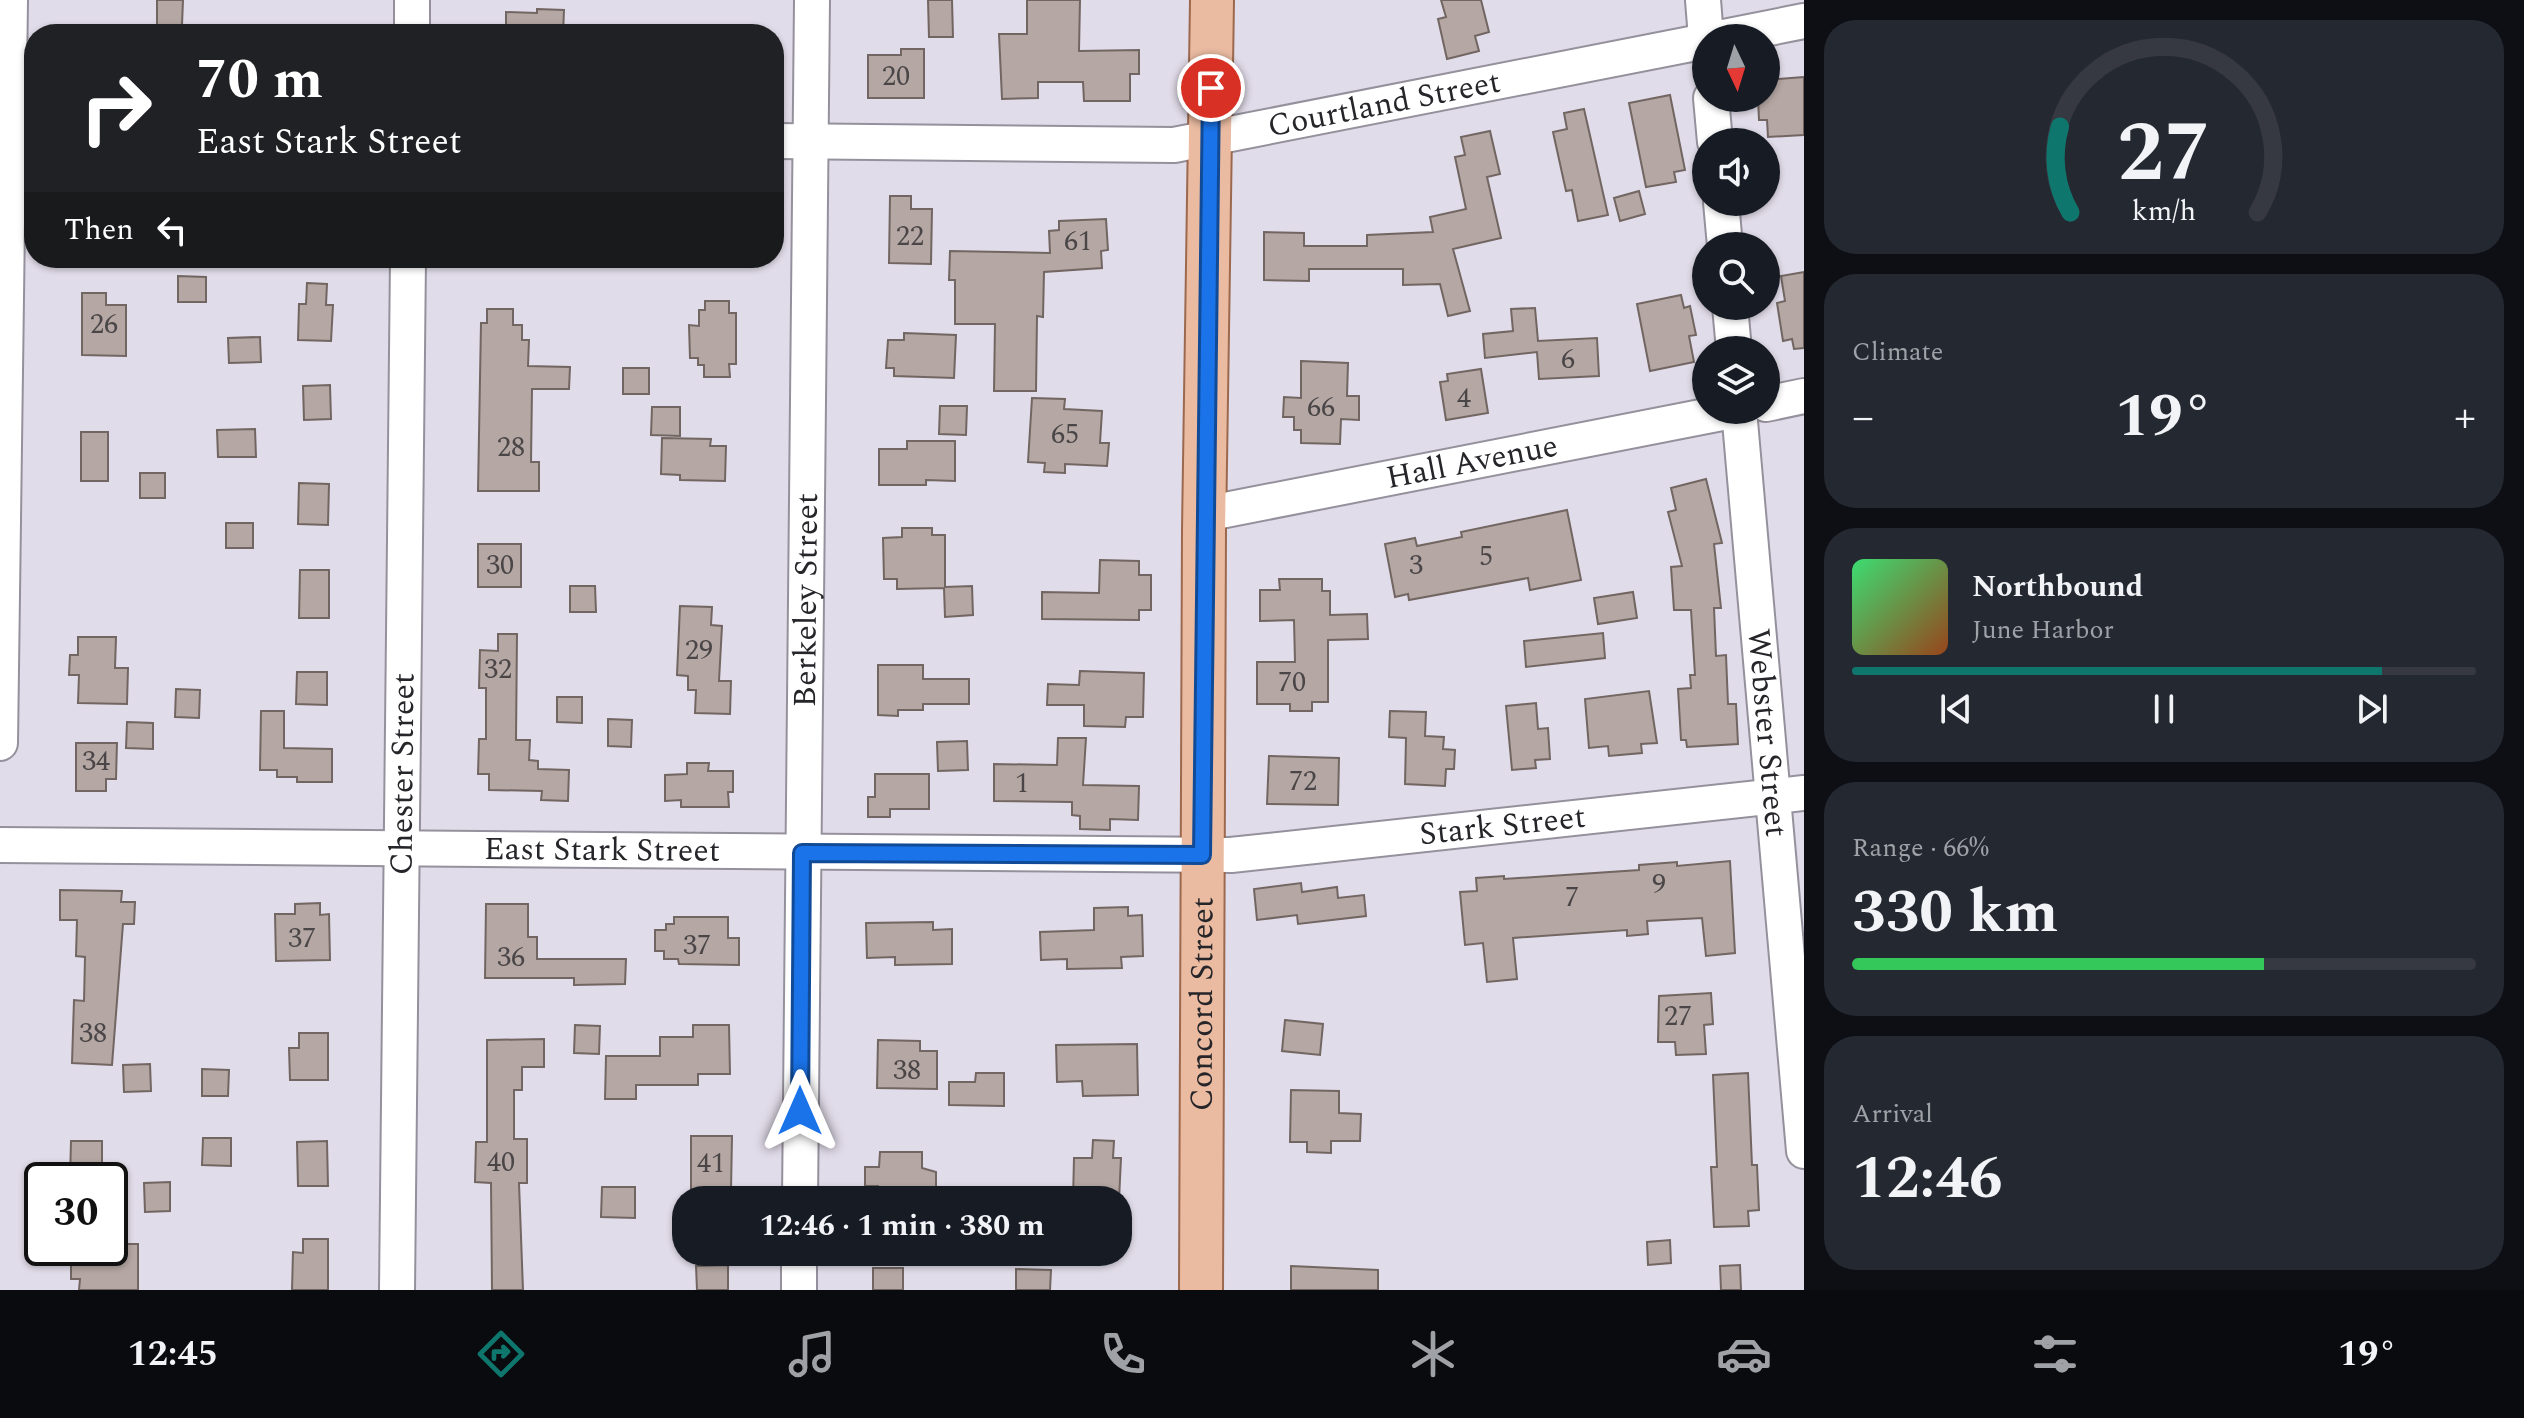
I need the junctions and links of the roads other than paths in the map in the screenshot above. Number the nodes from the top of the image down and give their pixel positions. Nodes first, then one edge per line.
1 (10, 0) edge
2 (412, 0) edge
3 (812, 0) edge
4 (1212, 0) edge
5 (1703, 0) edge
6 (1804, 21) edge
7 (412, 24) edge
8 (1705, 24) edge
9 (1780, 26) edge
10 (1692, 43) edge
11 (14, 135) edge
12 (1210, 140) junction
13 (784, 141) edge
14 (810, 141) junction
15 (408, 268) edge
16 (1804, 396) edge
17 (1780, 401) edge
18 (1692, 419) edge
19 (1740, 424) edge
20 (1205, 514) junction
21 (0, 743) edge
22 (1788, 795) edge
23 (0, 845) edge
24 (400, 849) junction
25 (802, 853) junction
26 (1202, 855) junction
27 (1802, 1103) edge
28 (1804, 1151) edge
29 (800, 1186) edge
30 (799, 1266) edge
31 (397, 1290) edge
32 (799, 1290) edge
33 (1201, 1290) edge

1 - 11 street
2 - 7 street
3 - 14 street, Berkeley Street
4 - 12 main road, Concord Street
5 - 8 street
6 - 9 street
10 - 12 street, Courtland Street
11 - 21 street
12 - 14 street, Courtland Street
12 - 20 main road, Concord Street
13 - 14 street, Courtland Street
14 - 25 street, Berkeley Street
15 - 24 street, Chester Street
16 - 17 street
18 - 20 street, Hall Avenue
19 - 22 street, Webster Street
20 - 26 main road, Concord Street
22 - 26 street, Stark Street
22 - 27 street, Webster Street
23 - 24 street, East Stark Street
24 - 25 street, East Stark Street
24 - 31 street, Chester Street
25 - 26 street, East Stark Street
25 - 29 street, Berkeley Street
26 - 33 main road, Concord Street
27 - 28 street, Webster Street
30 - 32 street

